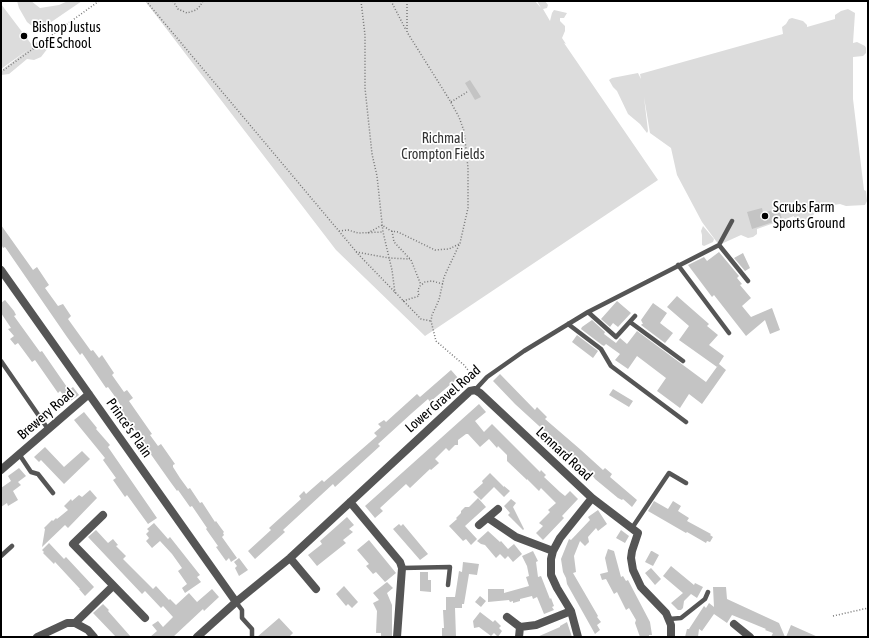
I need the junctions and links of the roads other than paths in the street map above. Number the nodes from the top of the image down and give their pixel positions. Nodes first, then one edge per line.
1 (732, 221) dead end
2 (719, 245) junction
3 (678, 265) junction
4 (1, 270) edge
5 (748, 281) dead end
6 (588, 312) junction
7 (635, 316) dead end
8 (630, 322) junction
9 (568, 324) junction
10 (729, 333) dead end
11 (1, 361) edge
12 (683, 361) dead end
13 (476, 390) junction
14 (89, 394) junction
15 (686, 422) dead end
16 (48, 429) junction
17 (19, 454) junction
18 (1, 470) edge
19 (686, 483) dead end
20 (53, 494) dead end
21 (592, 498) junction
22 (350, 502) junction
23 (498, 509) dead end
24 (103, 515) dead end
25 (488, 518) junction
26 (480, 525) dead end
27 (635, 530) junction
28 (12, 546) dead end
29 (553, 551) junction
30 (1, 556) edge
31 (290, 558) junction
32 (402, 568) junction
33 (448, 585) dead end
34 (114, 586) junction
35 (316, 589) dead end
36 (708, 592) dead end
37 (236, 602) junction
38 (571, 611) junction
39 (507, 617) dead end
40 (145, 618) dead end
41 (669, 619) junction
42 (75, 623) junction
43 (734, 624) dead end
44 (520, 627) junction
45 (37, 637) edge
46 (94, 637) edge
47 (198, 637) edge
48 (252, 637) edge
49 (397, 637) edge
50 (519, 637) edge
51 (578, 637) edge
52 (671, 637) edge
53 (750, 637) edge

1 - 2 lane
2 - 3 lane, Lower Gravel Road
2 - 5 lane
3 - 6 lane, Lower Gravel Road
3 - 10 lane
4 - 14 street, Prince's Plain
6 - 8 lane
6 - 9 lane, Lower Gravel Road
7 - 8 lane
8 - 12 lane
9 - 13 lane, Lower Gravel Road
9 - 15 lane
11 - 16 lane
13 - 21 street, Lennard Road
13 - 22 street, Lower Gravel Road
14 - 16 street, Brewery Road
14 - 37 street, Prince's Plain
16 - 17 street, Brewery Road
17 - 18 street, Brewery Road
17 - 20 lane
19 - 27 lane
21 - 27 street, Lennard Road
21 - 29 street
22 - 31 street, Lower Gravel Road
22 - 32 street
23 - 25 street
24 - 34 street
25 - 26 street
25 - 29 street
27 - 41 street
28 - 30 lane
29 - 38 street
31 - 35 street
31 - 37 street, Lower Gravel Road
32 - 33 lane
32 - 49 street
34 - 40 street
34 - 42 street
36 - 41 lane
37 - 47 street, Lower Gravel Road
37 - 48 lane
38 - 44 street
38 - 51 street
39 - 44 street
41 - 52 street
42 - 45 street
42 - 46 street
43 - 53 street
44 - 50 street

